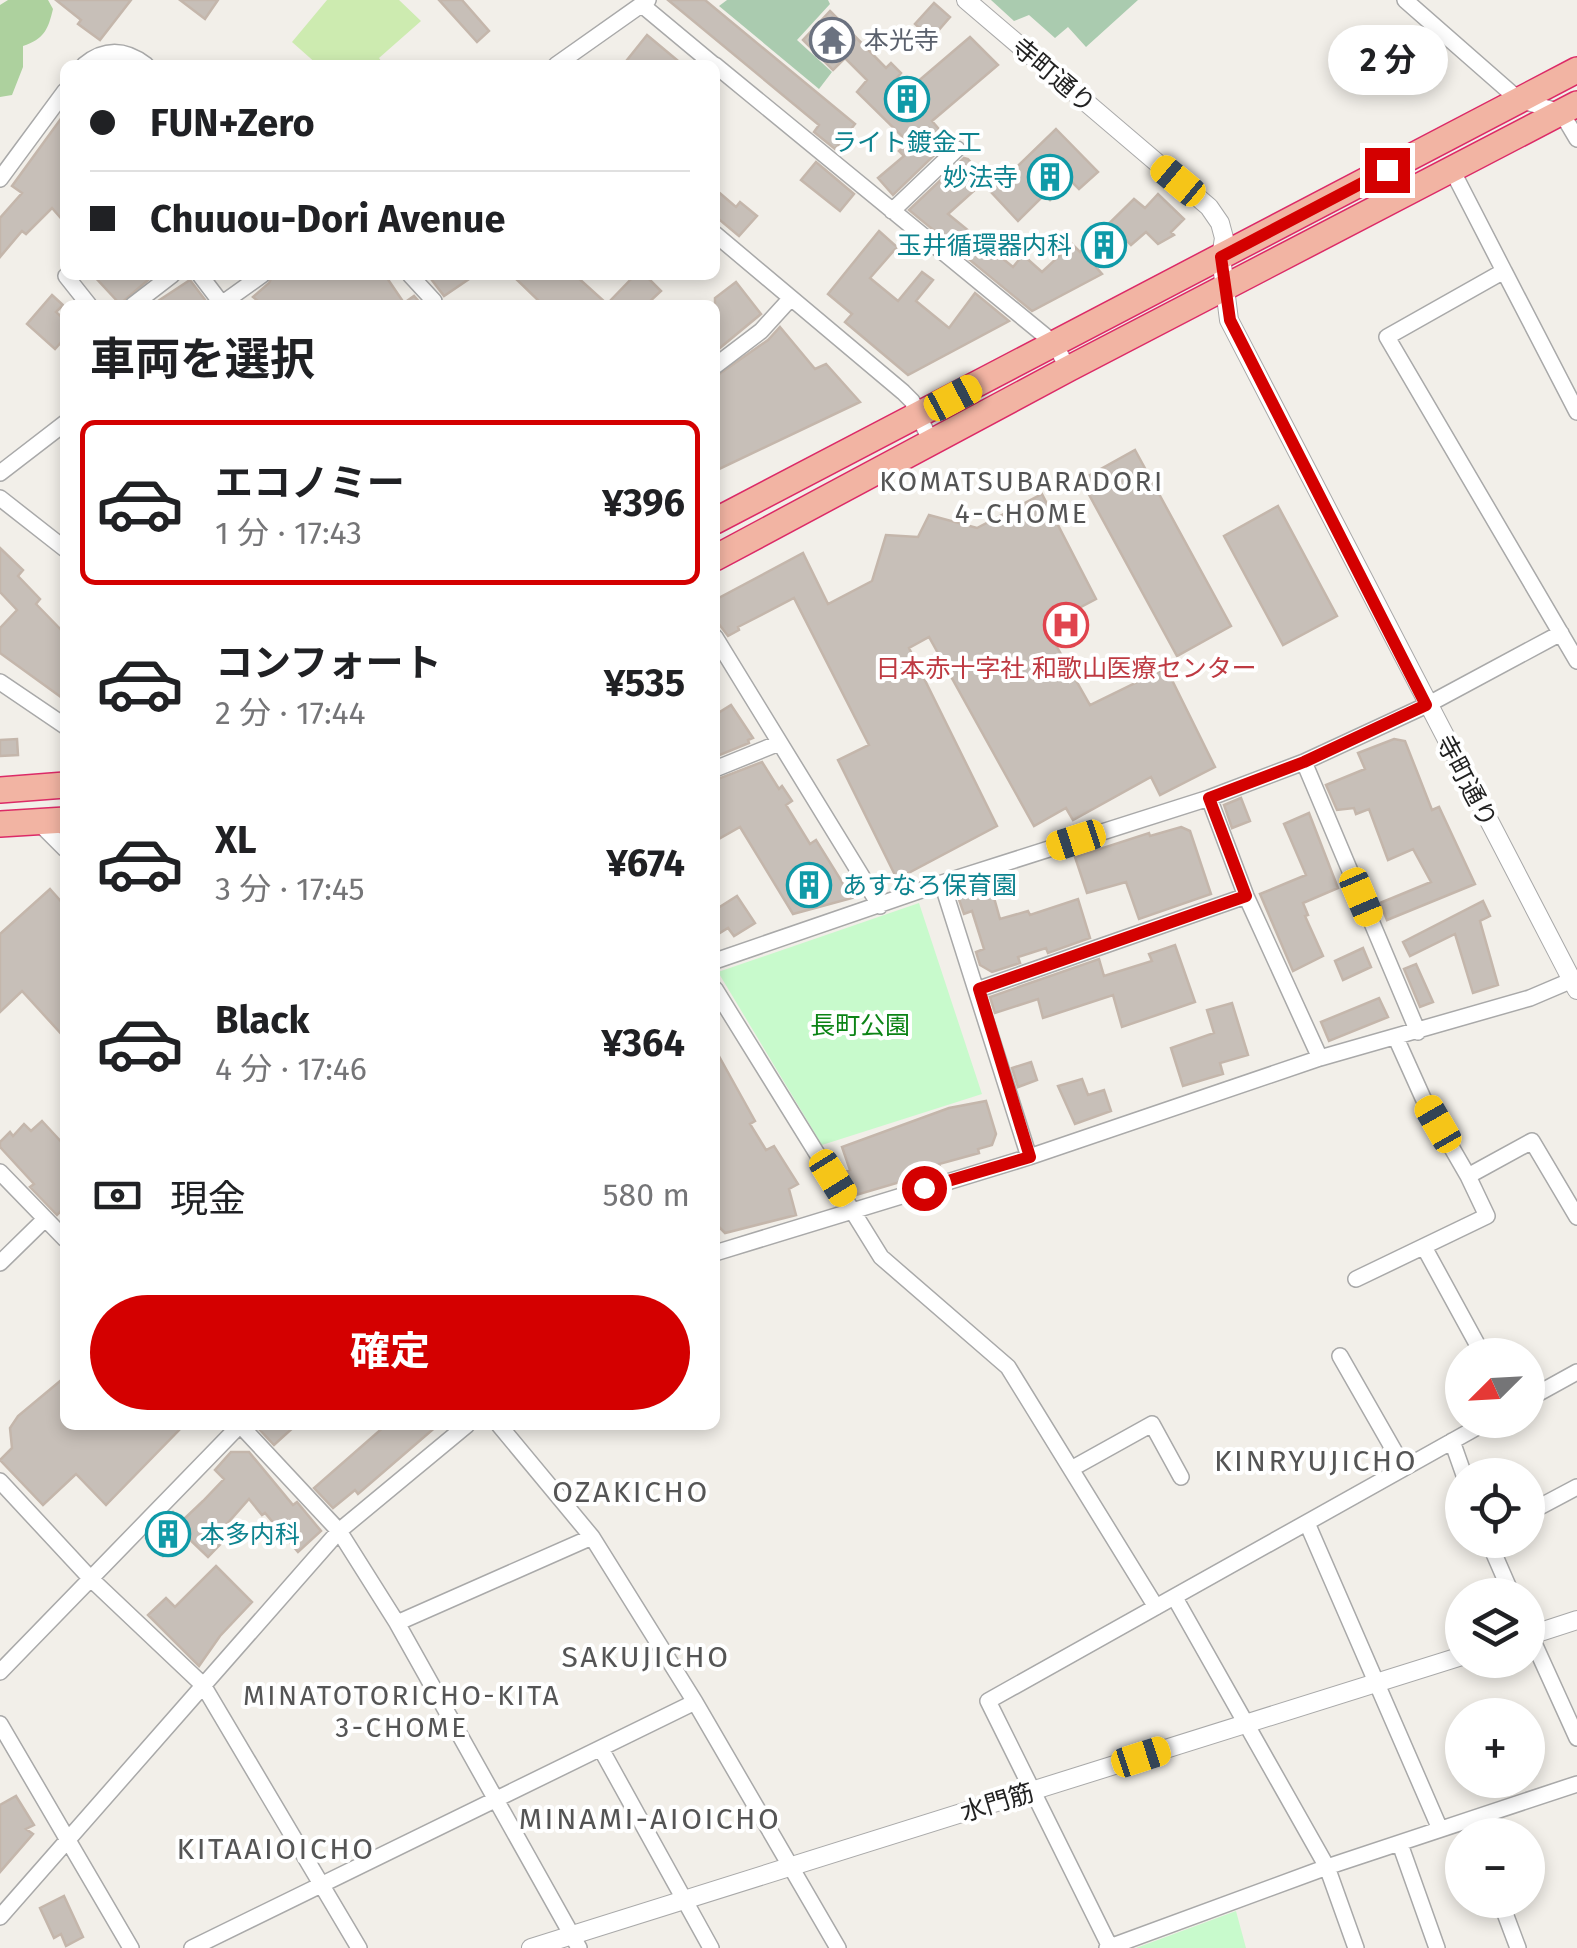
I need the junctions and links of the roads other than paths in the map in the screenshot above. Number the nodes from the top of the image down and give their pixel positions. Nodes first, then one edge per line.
1 (966, 0) edge
2 (1405, 0) edge
3 (645, 3) edge
4 (91, 60) edge
5 (137, 60) edge
6 (563, 60) edge
7 (709, 60) edge
8 (720, 69) edge
9 (1577, 70) edge
10 (60, 98) edge
11 (1520, 100) junction
12 (1569, 108) edge
13 (1577, 139) edge
14 (957, 149) dead end
15 (1451, 168) junction
16 (0, 179) edge
17 (892, 211) junction
18 (720, 238) edge
19 (1221, 257) junction
20 (1504, 271) junction
21 (69, 280) edge
22 (166, 280) edge
23 (255, 280) edge
24 (414, 280) edge
25 (1224, 289) junction
26 (236, 294) junction
27 (791, 298) junction
28 (86, 300) edge
29 (140, 300) edge
30 (227, 300) edge
31 (244, 300) edge
32 (432, 300) edge
33 (1055, 344) junction
34 (720, 362) edge
35 (1068, 369) junction
36 (1577, 412) edge
37 (918, 415) junction
38 (60, 427) edge
39 (932, 442) junction
40 (0, 473) edge
41 (0, 498) edge
42 (720, 518) edge
43 (60, 544) edge
44 (720, 555) edge
45 (1561, 633) junction
46 (720, 645) edge
47 (1577, 661) edge
48 (0, 682) edge
49 (1426, 705) junction
50 (60, 723) edge
51 (779, 743) junction
52 (1304, 762) junction
53 (720, 767) edge
54 (60, 785) edge
55 (0, 790) edge
56 (1209, 798) junction
57 (60, 820) edge
58 (38, 822) junction
59 (0, 824) edge
60 (60, 845) edge
61 (942, 883) junction
62 (1246, 896) junction
63 (880, 906) junction
64 (720, 959) edge
65 (1575, 983) edge
66 (979, 989) junction
67 (720, 997) edge
68 (1418, 1032) junction
69 (1396, 1038) junction
70 (1320, 1058) junction
71 (1030, 1157) junction
72 (0, 1172) edge
73 (1468, 1176) junction
74 (853, 1209) junction
75 (1577, 1216) edge
76 (58, 1227) edge
77 (720, 1246) edge
78 (1424, 1247) junction
79 (0, 1262) edge
80 (1356, 1279) dead end
81 (1475, 1338) edge
82 (1340, 1356) dead end
83 (1577, 1372) edge
84 (1545, 1390) edge
85 (246, 1430) edge
86 (250, 1430) edge
87 (460, 1430) edge
88 (503, 1430) edge
89 (1457, 1438) edge
90 (1452, 1441) junction
91 (1458, 1458) edge
92 (1404, 1468) junction
93 (1071, 1469) junction
94 (1181, 1477) dead end
95 (0, 1482) edge
96 (1577, 1486) edge
97 (1545, 1504) edge
98 (1307, 1523) junction
99 (339, 1532) junction
100 (592, 1537) junction
101 (91, 1579) junction
102 (1175, 1598) junction
103 (1156, 1608) junction
104 (1577, 1620) edge
105 (397, 1624) junction
106 (1545, 1629) edge
107 (1445, 1662) edge
108 (1545, 1670) edge
109 (0, 1672) edge
110 (1376, 1684) junction
111 (203, 1685) junction
112 (694, 1702) junction
113 (1247, 1723) junction
114 (0, 1724) edge
115 (1577, 1738) edge
116 (601, 1749) junction
117 (1577, 1784) edge
118 (1035, 1790) junction
119 (496, 1798) junction
120 (1494, 1818) edge
121 (1440, 1829) junction
122 (1445, 1829) edge
123 (67, 1840) junction
124 (1400, 1844) junction
125 (789, 1866) junction
126 (1327, 1868) junction
127 (322, 1882) junction
128 (683, 1900) junction
129 (0, 1917) edge
130 (1507, 1918) edge
131 (575, 1942) edge
132 (1108, 1947) edge
133 (132, 1948) edge
134 (192, 1948) edge
135 (359, 1948) edge
136 (532, 1948) edge
137 (711, 1948) edge
138 (838, 1948) edge
139 (1356, 1948) edge
140 (1437, 1948) edge
141 (1518, 1948) edge

1 - 19 street, 寺町通り
2 - 11 street
3 - 6 street
3 - 7 street
4 - 5 street
8 - 17 street
9 - 11 highway
10 - 16 street
11 - 12 street
11 - 19 highway
12 - 13 street
12 - 15 highway
14 - 17 street
15 - 20 street
15 - 25 highway
17 - 33 street
18 - 27 street
19 - 25 street, 寺町通り
19 - 33 highway
20 - 36 street
20 - 45 street
21 - 28 street
22 - 29 street
23 - 26 street
24 - 32 street
25 - 35 highway
25 - 49 street, 寺町通り
26 - 30 street
26 - 31 street
27 - 34 street
27 - 37 street
33 - 35 street
33 - 37 highway
35 - 39 highway
37 - 39 street
37 - 42 highway
38 - 40 street
39 - 44 highway
41 - 43 street
45 - 47 street
45 - 49 street
46 - 51 street
48 - 50 street
49 - 52 street
49 - 65 street, 寺町通り
51 - 53 street
51 - 63 street
52 - 56 street
52 - 68 street
54 - 55 highway
56 - 61 street
56 - 62 street
57 - 58 highway
58 - 59 highway
58 - 60 street
61 - 63 street
61 - 66 street
62 - 66 street
62 - 70 street
63 - 64 street
65 - 68 street
66 - 71 street
67 - 74 street
68 - 69 street
69 - 70 street
69 - 73 street
70 - 71 street
71 - 74 street
72 - 76 street
73 - 75 street
73 - 78 street
74 - 77 street
74 - 93 street
76 - 79 street
78 - 80 street
78 - 81 street
82 - 92 street
83 - 84 street
85 - 101 street
86 - 99 street
87 - 99 street
88 - 100 street
89 - 90 street
90 - 91 street
90 - 92 street
92 - 98 street
93 - 94 street
93 - 103 street
95 - 101 street
96 - 97 street
98 - 102 street
98 - 110 street
99 - 105 street
99 - 111 street
100 - 105 street
100 - 112 street
101 - 109 street
101 - 111 street
102 - 103 street
102 - 113 street
103 - 118 street
104 - 106 street
105 - 119 street
107 - 110 street, 水門筋
108 - 115 street
110 - 113 street, 水門筋
110 - 121 street
111 - 123 street
111 - 127 street
112 - 116 street
112 - 125 street
113 - 118 street, 水門筋
113 - 126 street
114 - 123 street
116 - 119 street
116 - 128 street
117 - 120 street
118 - 125 street, 水門筋
118 - 132 street
119 - 127 street
119 - 131 street
121 - 122 street
121 - 124 street
123 - 129 street
123 - 133 street
124 - 126 street
124 - 140 street
125 - 128 street, 水門筋
125 - 138 street
126 - 132 street
126 - 139 street
127 - 134 street
127 - 135 street
128 - 131 street, 水門筋
128 - 137 street
130 - 141 street
131 - 136 street, 水門筋

